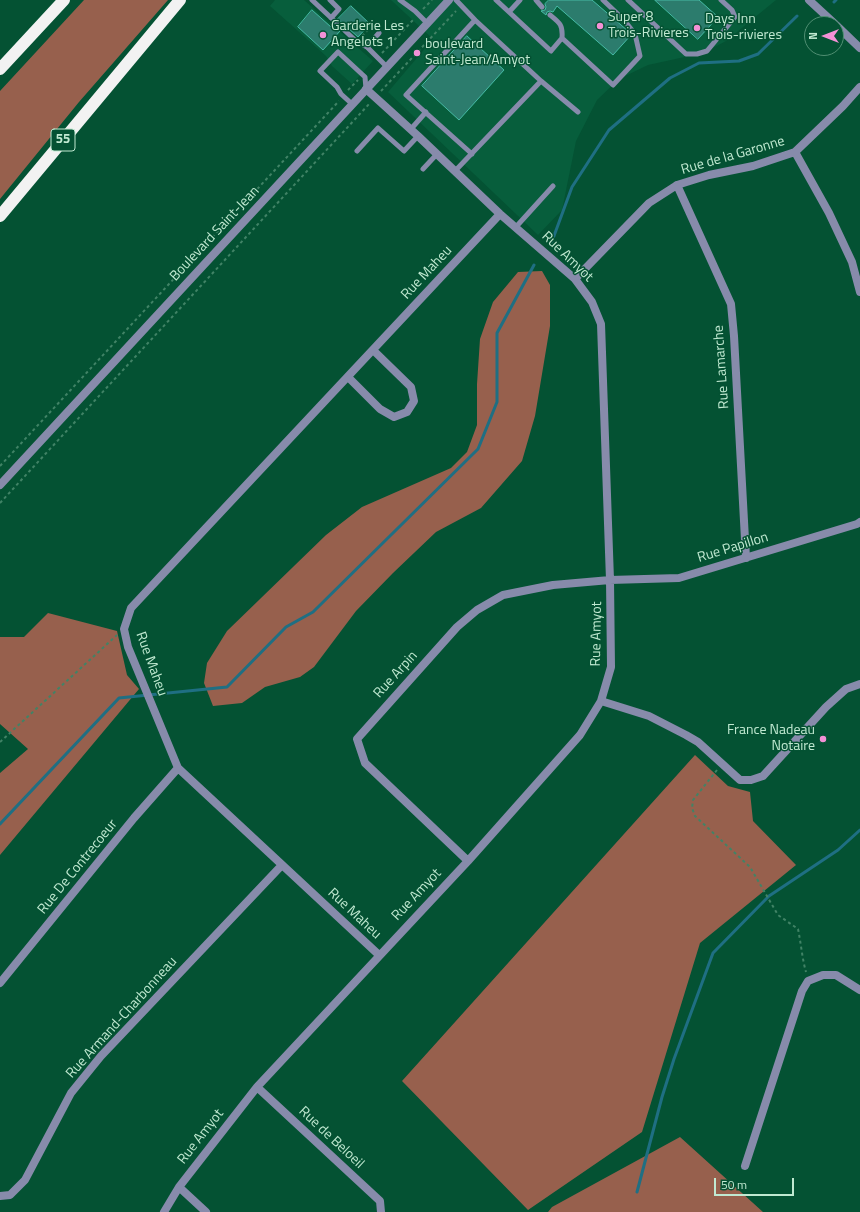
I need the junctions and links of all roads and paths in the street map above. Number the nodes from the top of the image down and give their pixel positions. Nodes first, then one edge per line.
1 (64, 0) edge
2 (180, 0) edge
3 (312, 0) edge
4 (330, 0) edge
5 (400, 0) edge
6 (432, 0) edge
7 (449, 0) edge
8 (456, 0) edge
9 (496, 0) edge
10 (520, 0) edge
11 (536, 0) edge
12 (603, 0) edge
13 (628, 0) edge
14 (721, 0) edge
15 (809, 0) edge
16 (542, 7) dead end
17 (421, 12) dead end
18 (509, 12) junction
19 (454, 13) dead end
20 (550, 14) dead end
21 (826, 16) edge
22 (416, 17) dead end
23 (331, 18) junction
24 (476, 20) junction
25 (427, 23) junction
26 (372, 26) dead end
27 (379, 33) dead end
28 (844, 33) edge
29 (361, 37) dead end
30 (562, 38) junction
31 (367, 47) junction
32 (860, 48) edge
33 (382, 54) dead end
34 (387, 67) junction
35 (0, 69) edge
36 (358, 79) dead end
37 (541, 81) junction
38 (386, 86) dead end
39 (860, 87) edge
40 (366, 89) junction
41 (348, 90) dead end
42 (340, 99) dead end
43 (352, 104) junction
44 (366, 108) dead end
45 (426, 112) junction
46 (578, 112) dead end
47 (411, 129) junction
48 (418, 136) junction
49 (357, 151) dead end
50 (795, 152) junction
51 (437, 154) junction
52 (472, 154) junction
53 (423, 168) dead end
54 (455, 171) junction
55 (677, 185) junction
56 (553, 186) dead end
57 (500, 214) junction
58 (0, 216) edge
59 (516, 228) junction
60 (575, 279) junction
61 (860, 292) edge
62 (373, 350) junction
63 (348, 377) junction
64 (0, 466) edge
65 (0, 485) edge
66 (0, 503) edge
67 (860, 522) edge
68 (746, 558) junction
69 (610, 580) junction
70 (124, 629) junction
71 (860, 684) edge
72 (601, 701) junction
73 (0, 742) edge
74 (722, 764) junction
75 (178, 768) junction
76 (468, 861) junction
77 (282, 865) junction
78 (379, 955) junction
79 (808, 981) junction
80 (0, 983) edge
81 (860, 990) edge
82 (256, 1087) junction
83 (745, 1166) dead end
84 (179, 1187) junction
85 (0, 1196) edge
86 (164, 1212) edge
87 (206, 1212) edge
88 (381, 1212) edge

1 - 35 highway
2 - 58 highway, 55
3 - 23 lane
4 - 23 lane
5 - 25 lane
6 - 17 path
7 - 25 street, Boulevard Saint-Jean
8 - 24 lane
9 - 18 lane
10 - 18 lane
11 - 16 lane
12 - 30 lane
13 - 14 lane
15 - 21 street
18 - 30 lane
19 - 38 path
20 - 30 lane
22 - 33 path
23 - 31 lane
24 - 37 lane
24 - 45 lane
25 - 34 street, Boulevard Saint-Jean
26 - 29 path
27 - 31 lane
28 - 32 street
31 - 34 lane
34 - 40 street, Boulevard Saint-Jean
36 - 41 path
37 - 46 lane
37 - 52 lane
39 - 50 street, Rue de la Garonne
40 - 43 street, Boulevard Saint-Jean
40 - 43 lane
40 - 47 street, Rue Amyot
42 - 64 path, Boulevard Saint-Jean
43 - 65 street, Boulevard Saint-Jean
44 - 66 path, Boulevard Saint-Jean
45 - 47 lane
45 - 52 lane
47 - 48 street, Rue Amyot
48 - 49 lane
48 - 51 street, Rue Amyot
50 - 55 street, Rue de la Garonne
50 - 61 street
51 - 53 lane
51 - 54 street, Rue Amyot
52 - 54 lane
54 - 57 street, Rue Amyot
55 - 60 street, Rue de la Garonne
55 - 68 street, Rue Lamarche
56 - 59 lane
57 - 59 street, Rue Amyot
57 - 62 street, Rue Maheu
59 - 60 street, Rue Amyot
60 - 69 street, Rue Amyot
62 - 63 street, Rue Maheu
62 - 63 street
63 - 70 street, Rue Maheu
67 - 68 street, Rue Papillon
68 - 69 street, Rue Papillon
69 - 72 street, Rue Amyot
69 - 76 street, Rue Arpin
70 - 73 path
70 - 75 street, Rue Maheu
71 - 74 street
72 - 74 street
72 - 76 street, Rue Amyot
74 - 79 path
75 - 77 street, Rue Maheu
75 - 80 street, Rue De Contrecoeur
76 - 78 street, Rue Amyot
77 - 78 street, Rue Maheu
77 - 85 street, Rue Armand-Charbonneau
78 - 82 street, Rue Amyot
79 - 81 street
79 - 83 street
82 - 84 street, Rue Amyot
82 - 88 street, Rue de Beloeil
84 - 86 street, Rue Amyot
84 - 87 street

